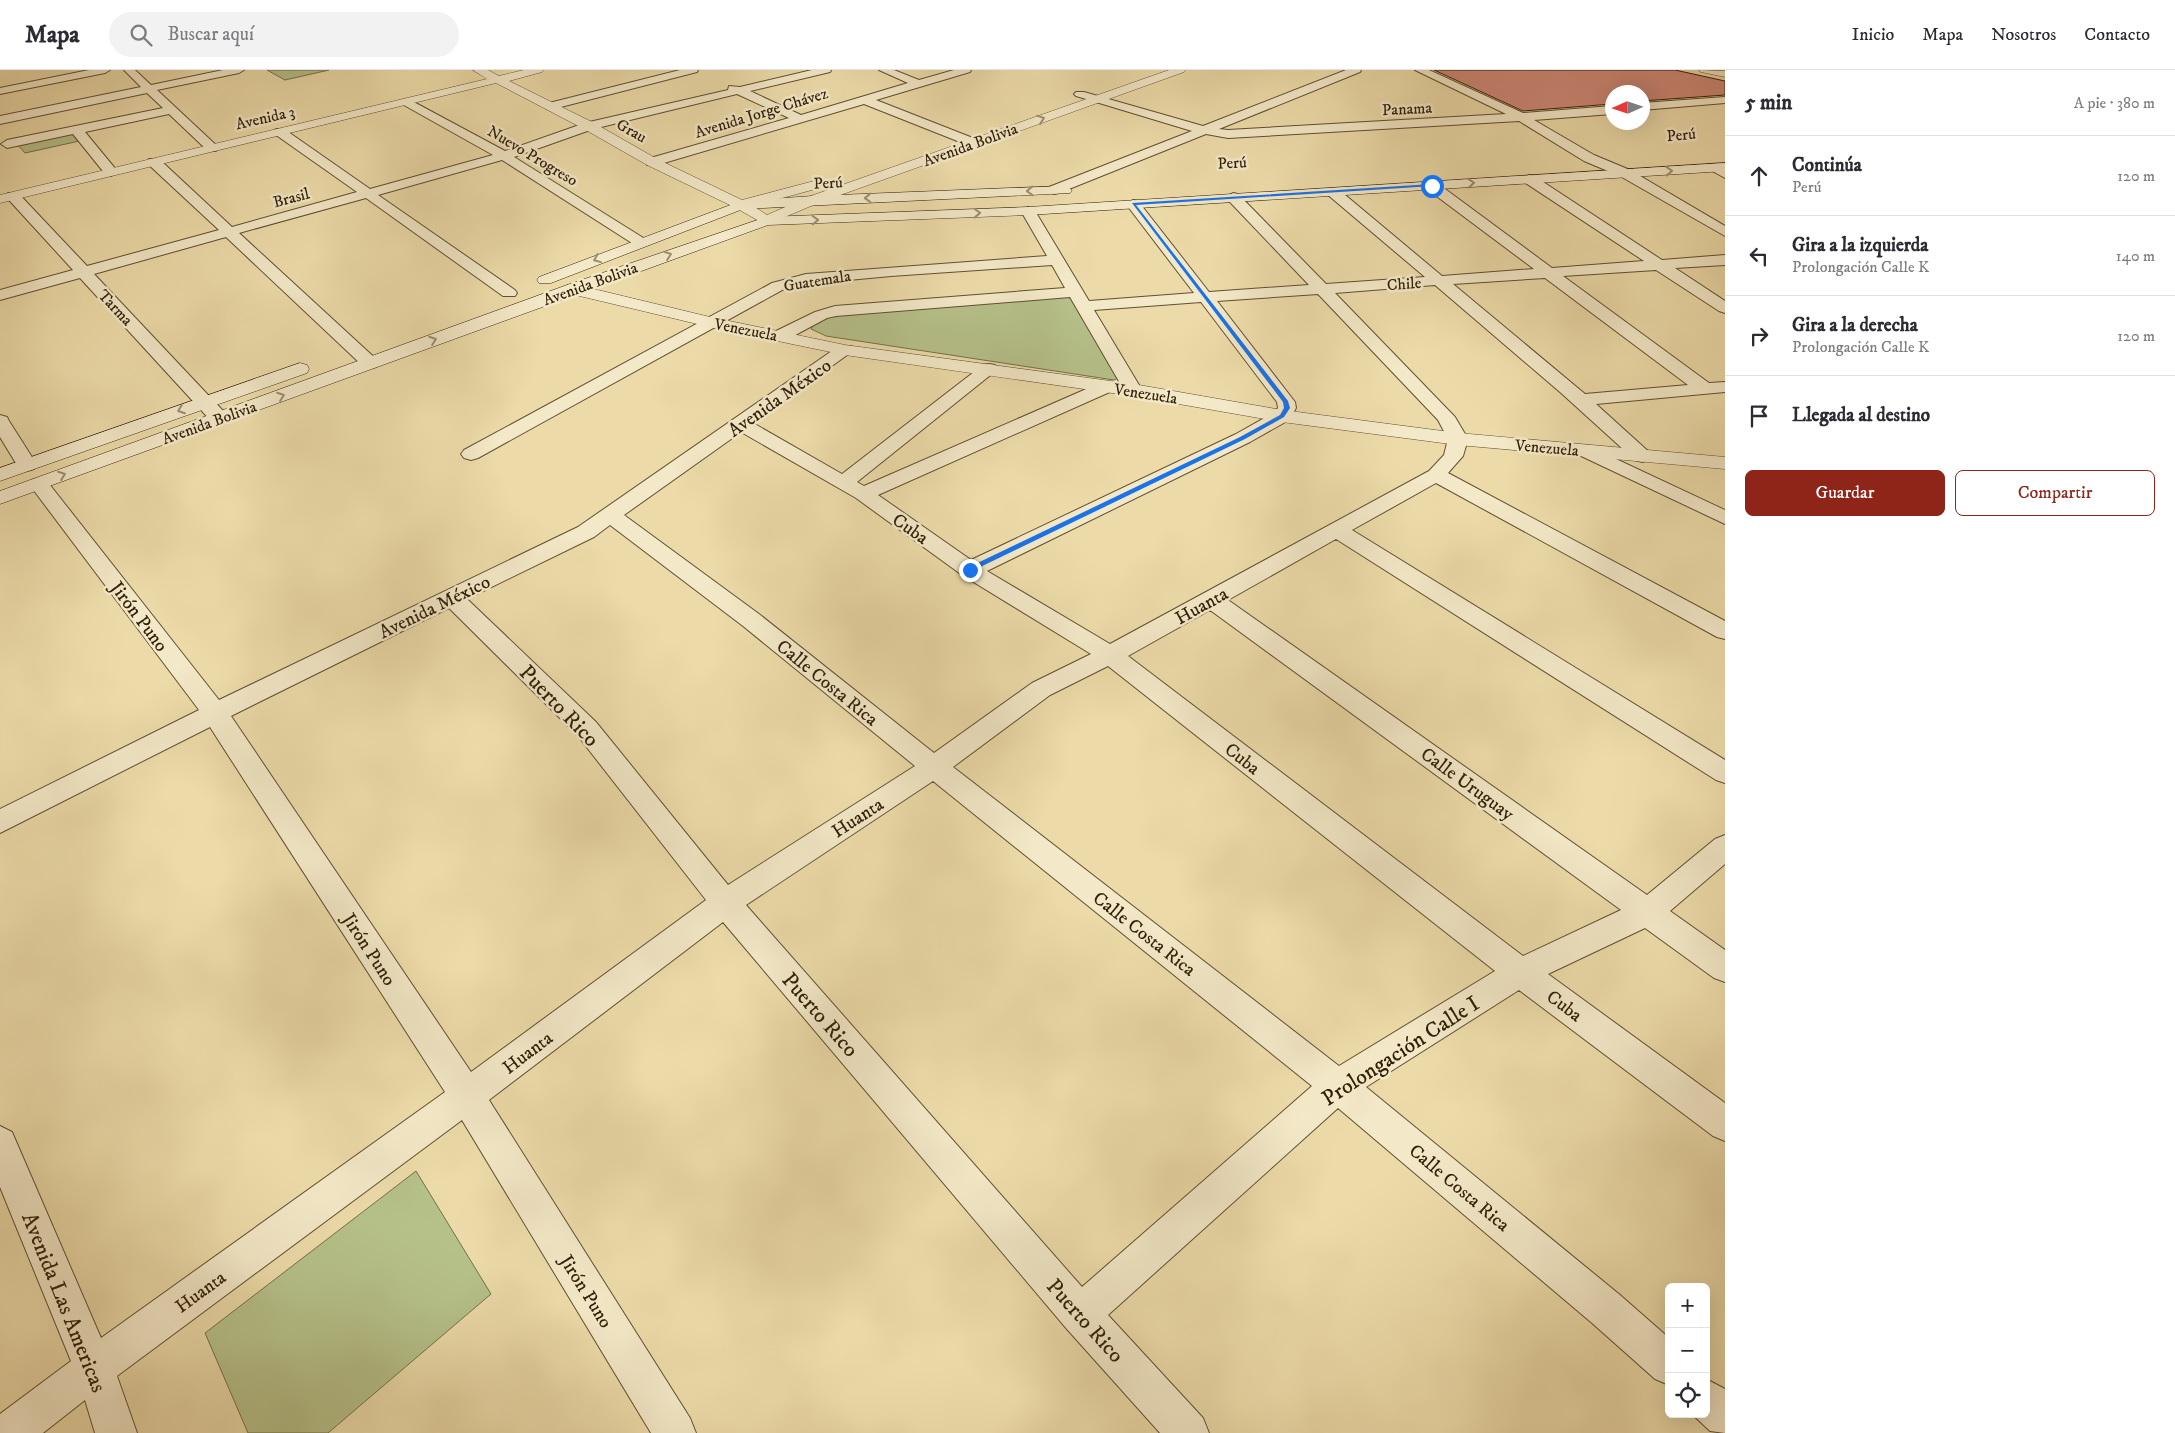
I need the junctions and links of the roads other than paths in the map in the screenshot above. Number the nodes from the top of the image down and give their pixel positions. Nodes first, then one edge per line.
1 (105, 70) edge
2 (128, 70) edge
3 (239, 70) edge
4 (479, 70) edge
5 (538, 70) edge
6 (689, 70) edge
7 (826, 70) edge
8 (884, 70) edge
9 (966, 70) edge
10 (1149, 70) edge
11 (1180, 70) edge
12 (1356, 70) edge
13 (1420, 70) edge
14 (1705, 70) edge
15 (22, 74) dead end
16 (1725, 74) edge
17 (706, 78) dead end
18 (496, 80) junction
19 (32, 84) junction
20 (723, 84) dead end
21 (919, 84) junction
22 (149, 89) junction
23 (0, 90) edge
24 (740, 90) junction
25 (1080, 94) junction
26 (863, 99) junction
27 (1098, 99) junction
28 (1725, 100) edge
29 (406, 102) junction
30 (549, 106) junction
31 (1650, 106) edge
32 (171, 110) junction
33 (1605, 111) edge
34 (1520, 117) junction
35 (798, 118) junction
36 (0, 120) edge
37 (589, 126) junction
38 (76, 130) junction
39 (1203, 130) junction
40 (280, 132) junction
41 (955, 135) junction
42 (4, 139) edge
43 (88, 142) junction
44 (974, 143) junction
45 (70, 146) dead end
46 (212, 148) junction
47 (504, 156) junction
48 (1617, 156) dead end
49 (16, 158) dead end
50 (1589, 158) junction
51 (1560, 160) dead end
52 (154, 162) junction
53 (652, 162) junction
54 (1721, 169) edge
55 (111, 172) junction
56 (1625, 173) junction
57 (1529, 179) junction
58 (1432, 186) junction
59 (1098, 188) dead end
60 (1054, 190) junction
61 (1333, 192) junction
62 (368, 193) junction
63 (6, 197) edge
64 (1233, 198) junction
65 (813, 200) junction
66 (1133, 204) junction
67 (741, 205) junction
68 (1028, 211) junction
69 (766, 221) junction
70 (228, 232) junction
71 (1725, 232) edge
72 (640, 242) junction
73 (1056, 260) junction
74 (1725, 260) edge
75 (1660, 264) junction
76 (892, 271) junction
77 (84, 272) junction
78 (1549, 272) junction
79 (1436, 280) junction
80 (1320, 288) junction
81 (521, 289) junction
82 (573, 289) junction
83 (1074, 292) junction
84 (0, 295) edge
85 (1206, 297) junction
86 (491, 300) dead end
87 (902, 306) junction
88 (1083, 306) junction
89 (1725, 308) edge
90 (710, 322) junction
91 (780, 336) junction
92 (373, 343) dead end
93 (355, 349) junction
94 (844, 350) junction
95 (337, 356) dead end
96 (320, 362) dead end
97 (370, 363) junction
98 (990, 369) junction
99 (1106, 387) junction
100 (1725, 387) edge
101 (1705, 389) junction
102 (1133, 390) junction
103 (1582, 400) junction
104 (204, 402) junction
105 (1282, 416) junction
106 (218, 418) junction
107 (0, 421) edge
108 (741, 424) junction
109 (1458, 439) junction
110 (1586, 451) junction
111 (471, 454) dead end
112 (1642, 456) junction
113 (1725, 463) edge
114 (0, 475) edge
115 (33, 475) junction
116 (1436, 475) junction
117 (854, 488) junction
118 (0, 498) edge
119 (610, 515) junction
120 (1725, 518) edge
121 (1336, 530) junction
122 (970, 570) junction
123 (452, 598) junction
124 (1211, 599) junction
125 (1725, 631) edge
126 (1110, 655) junction
127 (215, 713) junction
128 (934, 767) junction
129 (1725, 773) edge
130 (0, 822) edge
131 (1725, 848) edge
132 (725, 903) junction
133 (1648, 912) junction
134 (1725, 968) edge
135 (1520, 972) junction
136 (1338, 1086) junction
137 (467, 1096) junction
138 (1725, 1124) edge
139 (0, 1144) edge
140 (1080, 1314) junction
141 (1665, 1361) edge
142 (94, 1368) junction
143 (1710, 1403) edge
144 (1725, 1416) edge
145 (10, 1433) edge
146 (116, 1433) edge
147 (675, 1433) edge
148 (1188, 1433) edge

1 - 19 street
2 - 22 street
3 - 22 street
4 - 18 street, Grau
5 - 18 street, Avenida 3
6 - 17 street
6 - 30 street
7 - 24 street, Brasil
8 - 21 street
9 - 21 street, Avenida Jorge Chávez
10 - 25 street, Avenida Bolivia
11 - 27 street, Avenida Bolivia
12 - 39 street
13 - 34 street
14 - 16 street
15 - 19 street
18 - 29 street, Avenida 3
18 - 30 street, Grau
19 - 23 street
20 - 24 street
21 - 26 street, Avenida Jorge Chávez
22 - 32 street
22 - 36 street
24 - 35 street
24 - 37 street, Brasil
25 - 27 street, Panama
25 - 41 street, Avenida Bolivia
26 - 35 street, Avenida Jorge Chávez
26 - 41 street
27 - 39 street, Panama
44 -> 27 street, Avenida Bolivia
28 - 31 street
29 - 40 street, Avenida 3
29 - 47 street, Nuevo Progreso
30 - 37 street, Grau
32 - 38 street
32 - 46 street
33 - 34 street, Panama
34 - 39 street, Panama
34 - 50 street
35 - 53 street, Avenida Jorge Chávez
37 - 47 street, Brasil
37 - 53 street, Grau
38 - 42 street
38 - 43 street
39 - 60 street
40 - 46 street, Avenida 3
40 - 62 street
41 - 44 street
41 - 67 street, Avenida Bolivia
42 - 49 street
43 - 45 street
43 - 55 street
44 - 65 street, Avenida Bolivia
46 - 52 street, Avenida 3
47 - 62 street, Brasil
47 - 72 street, Nuevo Progreso
48 - 50 street
50 - 51 street
50 - 56 street
52 - 55 street, Avenida 3
52 - 70 street
53 - 67 street, Grau
56 -> 54 street, Perú
55 - 63 street, Avenida 3
56 - 57 street, Perú
56 - 71 street
58 -> 57 street, Perú
57 - 75 street
58 - 61 street, Perú
58 - 78 street
59 - 60 street, Perú
60 -> 65 street, Perú
61 - 64 street, Perú
61 - 79 street
62 - 70 street, Brasil
62 - 81 street
63 - 77 street, Tarma
64 - 66 street, Perú
64 - 80 street
65 - 67 street, Perú
65 - 69 street, Avenida Bolivia
66 - 68 street, Perú
66 - 85 street
67 - 69 street, Grau
67 - 72 street, Avenida Bolivia
69 -> 68 street, Perú
68 - 73 street
82 -> 69 street, Avenida Bolivia
70 - 77 street, Brasil
70 - 93 street
72 -> 81 street, Avenida Bolivia
73 - 76 street, Guatemala
73 - 83 street
74 - 75 street, Chile
75 - 78 street, Chile
75 - 89 street
76 - 87 street
76 - 90 street, Guatemala
77 - 84 street, Brasil
77 - 104 street, Tarma
78 - 79 street, Chile
78 - 101 street
79 - 80 street, Chile
79 - 103 street
80 - 85 street, Chile
80 - 109 street
81 - 86 street, Avenida Bolivia
82 - 90 street, Venezuela
97 -> 82 street, Avenida Bolivia
83 - 87 street
83 - 88 street
85 - 88 street, Chile
85 - 105 street
87 - 91 street
88 - 102 street
90 - 91 street, Venezuela
90 - 111 street, Guatemala
91 - 94 street, Venezuela
92 - 93 street
93 - 95 street
93 - 97 street
94 - 98 street, Venezuela
94 - 108 street, Avenida México
96 - 104 street, Avenida Bolivia
106 -> 97 street, Avenida Bolivia
98 - 99 street, Venezuela
98 - 117 street
99 - 102 street, Venezuela
99 - 117 street
100 - 101 street
101 - 103 street
102 - 105 street, Venezuela
103 - 112 street
104 - 106 street, Tarma
104 -> 115 street, Avenida Bolivia
105 - 109 street, Venezuela
105 - 122 street
115 -> 106 street, Avenida Bolivia
107 - 115 street, Jirón Puno
108 - 117 street, Cuba
108 - 119 street, Avenida México
109 - 110 street, Venezuela
109 - 116 street, Huanta
110 - 112 street, Venezuela
110 - 120 street
112 - 113 street, Venezuela
114 - 115 street, Avenida Bolivia
115 - 118 street, Avenida Bolivia
115 - 127 street, Jirón Puno
116 - 121 street, Huanta
116 - 125 street
117 - 122 street, Cuba
119 - 123 street, Avenida México
119 - 128 street, Calle Costa Rica
121 - 124 street, Huanta
121 - 129 street
122 - 126 street, Cuba
123 - 127 street, Avenida México
123 - 132 street, Puerto Rico
124 - 126 street, Huanta
124 - 133 street, Calle Uruguay
126 - 128 street, Huanta
126 - 135 street, Cuba
127 - 130 street, Avenida México
127 - 137 street, Jirón Puno
128 - 132 street, Huanta
128 - 136 street, Calle Costa Rica
131 - 133 street, Prolongación Calle I
132 - 137 street, Huanta
132 - 140 street, Puerto Rico
133 - 134 street, Calle Uruguay
133 - 135 street, Prolongación Calle I
135 - 136 street, Prolongación Calle I
135 - 138 street, Cuba
136 - 140 street, Prolongación Calle I
136 - 141 street, Calle Costa Rica
137 - 142 street, Huanta
137 - 147 street, Jirón Puno
139 - 142 street, Avenida Las Americas
140 - 148 street, Puerto Rico
142 - 145 street, Huanta
142 - 146 street, Avenida Las Americas
143 - 144 street

